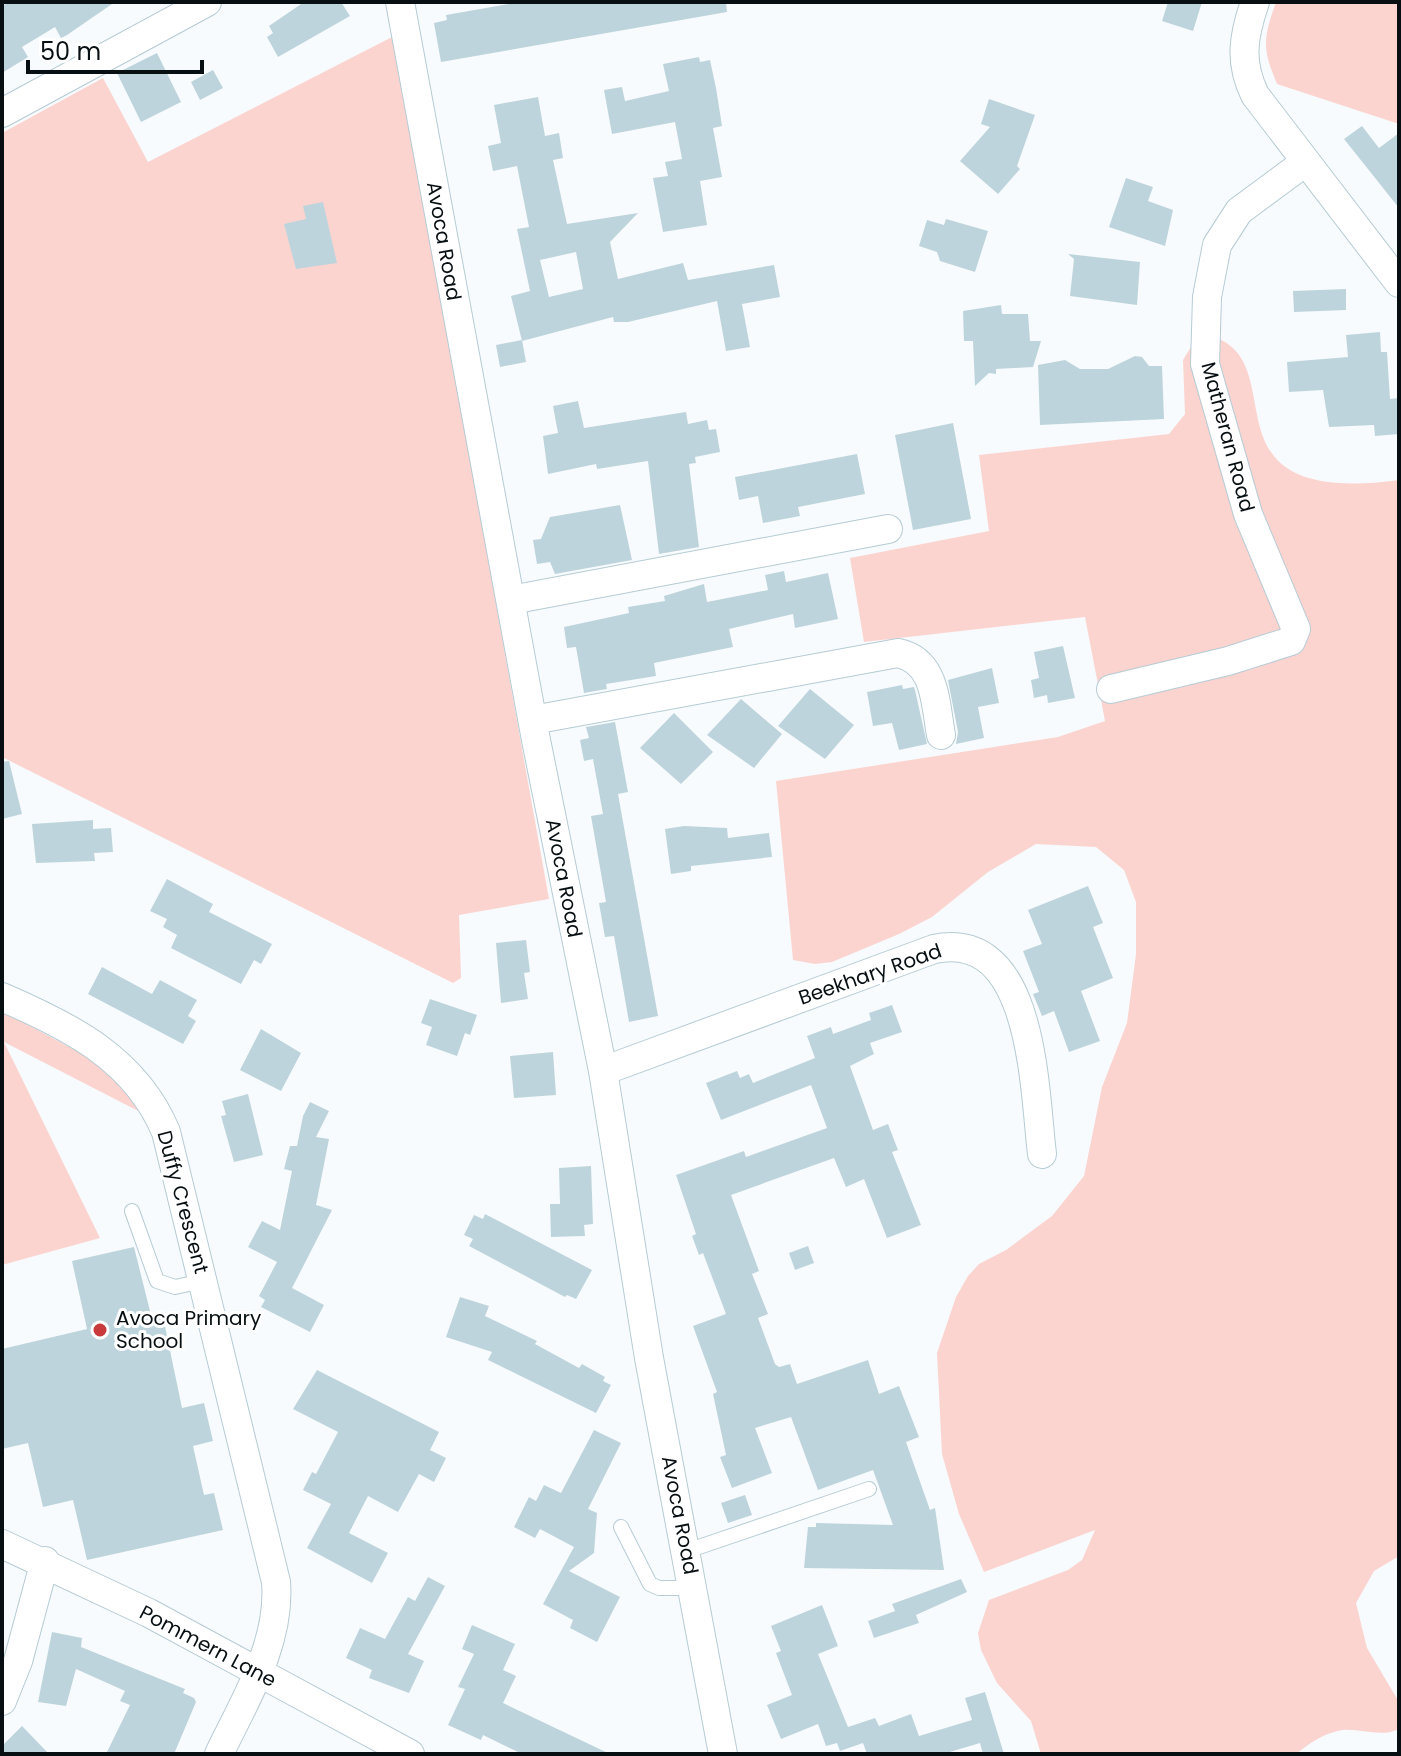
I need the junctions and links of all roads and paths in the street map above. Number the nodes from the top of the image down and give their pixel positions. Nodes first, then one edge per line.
1 (207, 2) edge
2 (400, 2) edge
3 (1255, 2) edge
4 (2, 113) edge
5 (1304, 163) junction
6 (1399, 283) edge
7 (888, 529) dead end
8 (511, 600) junction
9 (1111, 689) dead end
10 (533, 720) junction
11 (941, 735) dead end
12 (2, 997) edge
13 (603, 1071) junction
14 (1042, 1154) dead end
15 (132, 1211) dead end
16 (203, 1281) junction
17 (869, 1489) dead end
18 (621, 1527) dead end
19 (2, 1544) edge
20 (687, 1551) junction
21 (45, 1561) junction
22 (694, 1588) junction
23 (259, 1671) junction
24 (2, 1701) edge
25 (219, 1754) edge
26 (410, 1754) edge
27 (723, 1754) edge

1 - 4 street
2 - 8 street, Avoca Road
3 - 5 street
5 - 6 street
5 - 9 street, Matheran Road
7 - 8 street
8 - 10 street, Avoca Road
10 - 11 street
10 - 13 street, Avoca Road
12 - 16 street, Duffy Crescent
13 - 14 street, Beekhary Road
13 - 20 street, Avoca Road
15 - 16 lane
16 - 23 street, Duffy Crescent
17 - 20 lane
18 - 22 lane
19 - 21 street, Pommern Lane
20 - 22 street, Avoca Road
21 - 23 street, Pommern Lane
21 - 24 street
22 - 27 street, Avoca Road
23 - 25 street, Duffy Crescent
23 - 26 street, Pommern Lane

